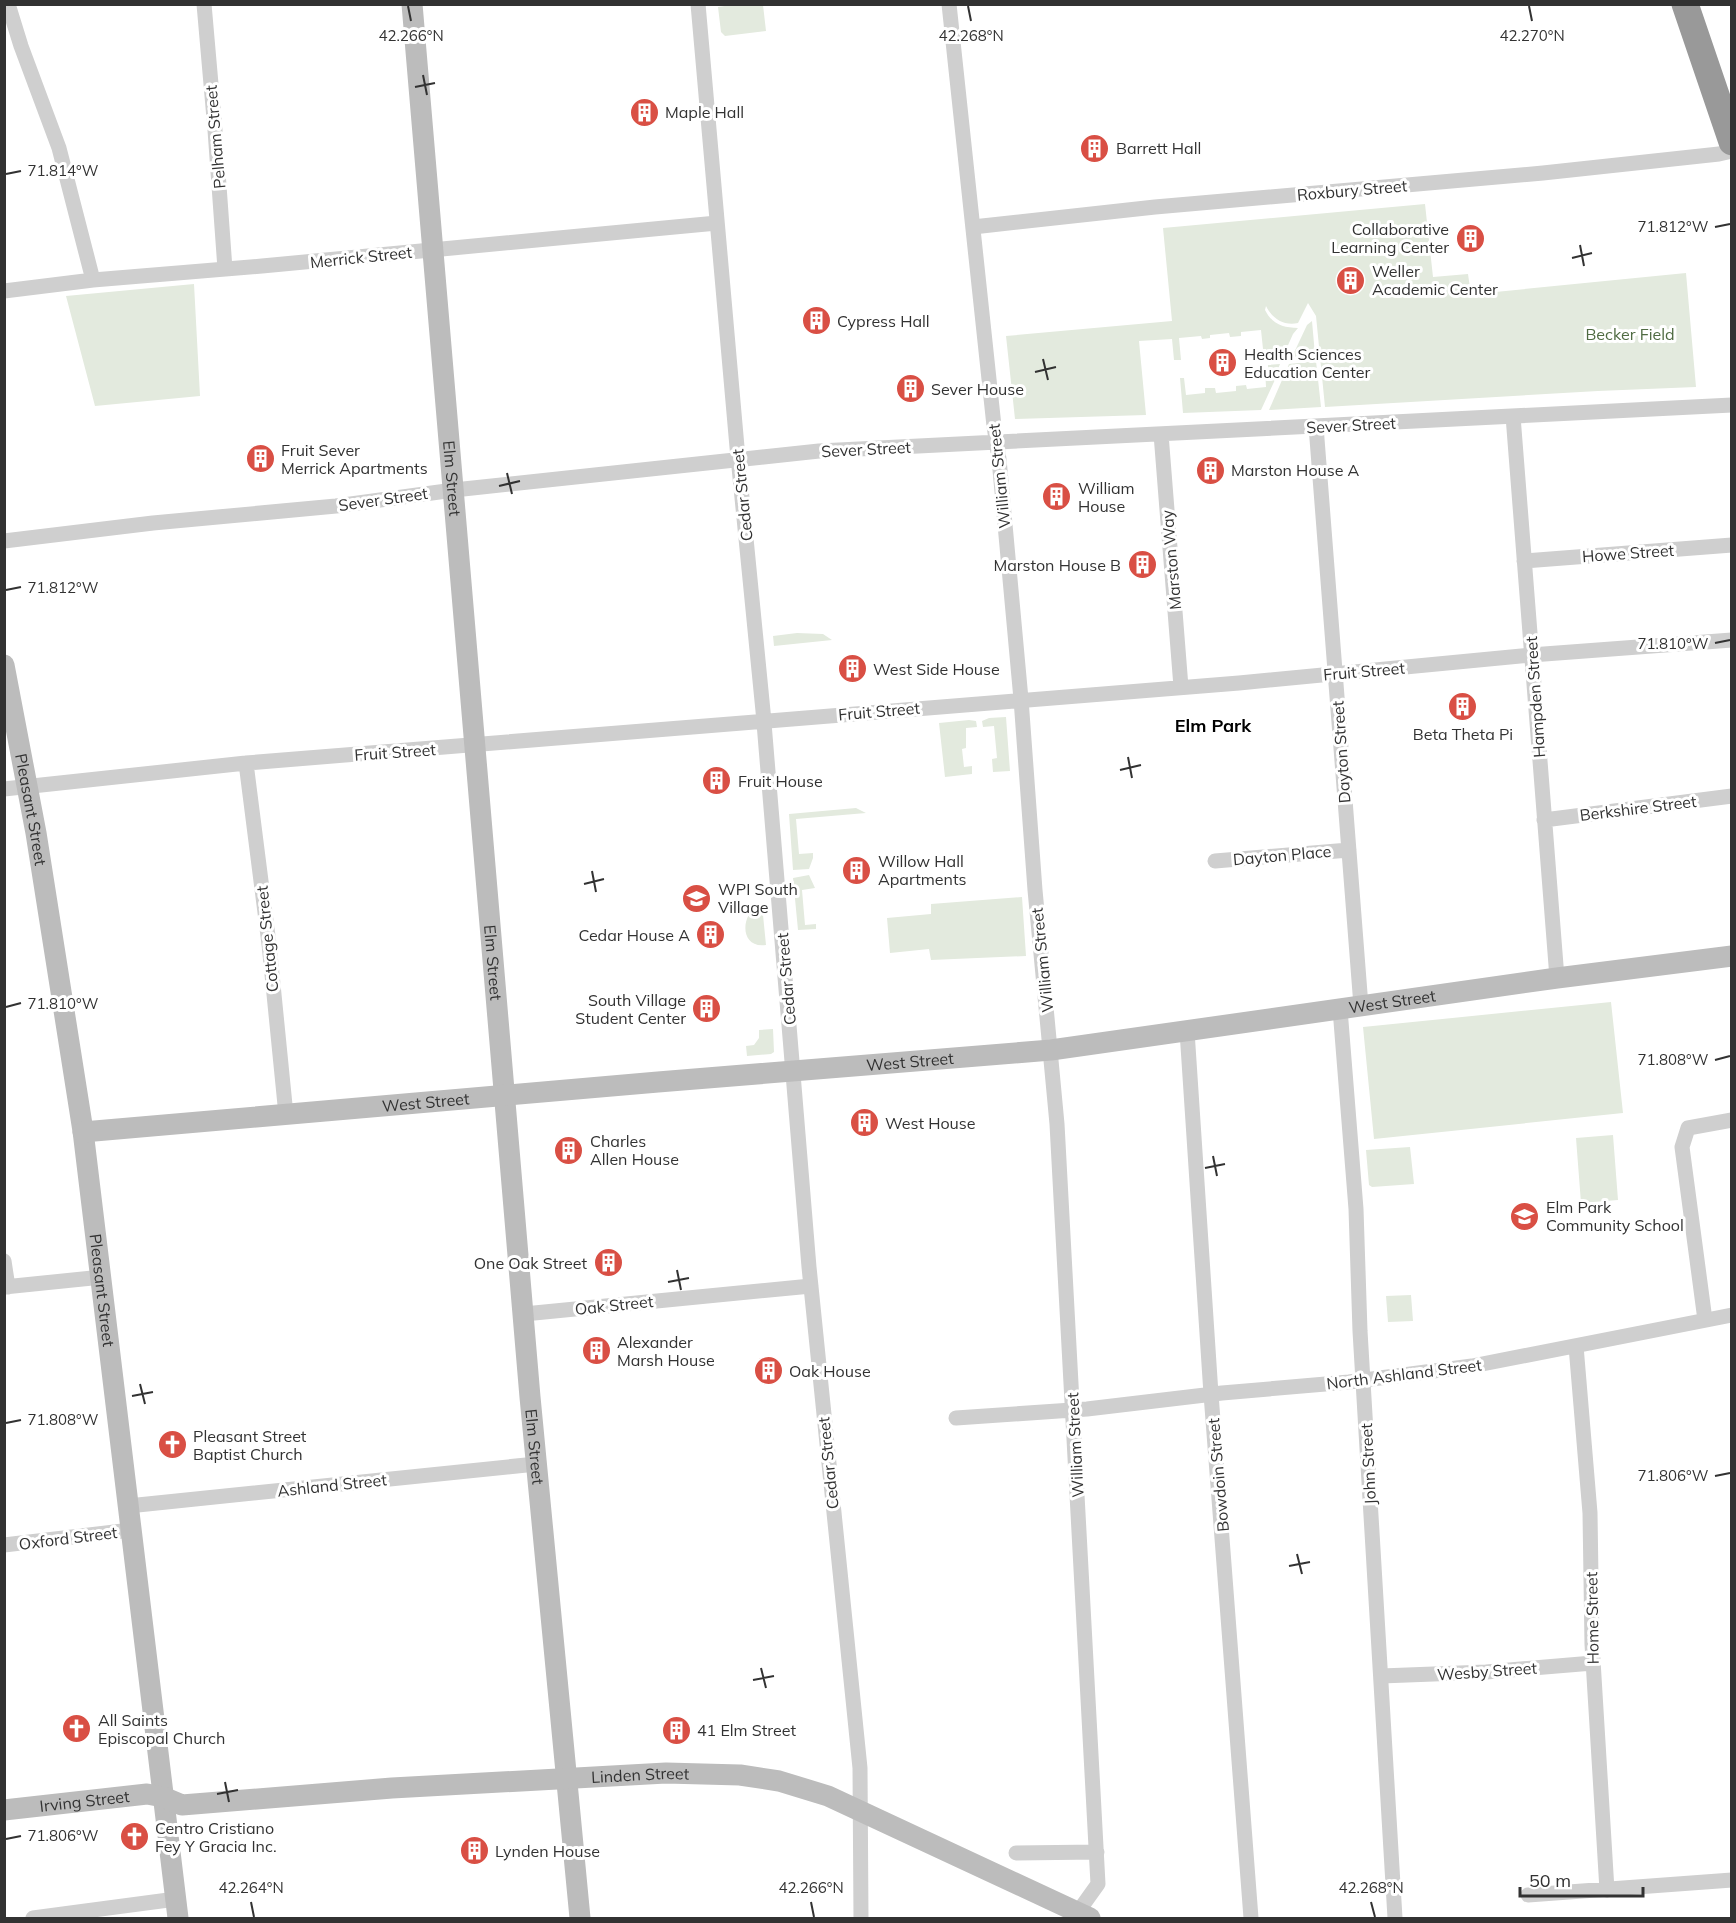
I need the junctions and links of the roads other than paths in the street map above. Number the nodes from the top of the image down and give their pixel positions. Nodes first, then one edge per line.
1 (8, 4) edge
2 (204, 4) edge
3 (412, 4) edge
4 (698, 4) edge
5 (949, 4) edge
6 (1685, 4) edge
7 (1731, 142) edge
8 (1731, 151) edge
9 (717, 223) junction
10 (973, 227) junction
11 (432, 250) junction
12 (225, 269) junction
13 (93, 280) junction
14 (4, 291) edge
15 (1731, 405) edge
16 (1513, 416) junction
17 (1316, 426) junction
18 (1161, 434) junction
19 (996, 443) junction
20 (738, 459) junction
21 (454, 490) junction
22 (4, 541) edge
23 (1731, 544) edge
24 (1524, 561) junction
25 (1731, 639) edge
26 (1532, 655) junction
27 (4, 665) edge
28 (1335, 673) junction
29 (1181, 687) junction
30 (1021, 699) junction
31 (764, 721) junction
32 (475, 746) junction
33 (246, 763) junction
34 (27, 786) junction
35 (4, 789) edge
36 (1731, 796) edge
37 (1544, 820) junction
38 (1349, 850) junction
39 (1215, 861) dead end
40 (1731, 956) edge
41 (1557, 978) junction
42 (1350, 1008) junction
43 (1187, 1031) junction
44 (1051, 1050) junction
45 (794, 1071) junction
46 (506, 1095) junction
47 (286, 1115) junction
48 (1731, 1120) edge
49 (83, 1132) junction
50 (4, 1261) edge
51 (102, 1277) junction
52 (811, 1286) junction
53 (6, 1287) edge
54 (524, 1314) junction
55 (1731, 1315) edge
56 (1705, 1320) junction
57 (1576, 1346) junction
58 (1363, 1380) junction
59 (1211, 1394) junction
60 (1074, 1409) junction
61 (956, 1418) dead end
62 (536, 1464) junction
63 (128, 1506) junction
64 (131, 1530) junction
65 (4, 1545) edge
66 (1593, 1663) junction
67 (1381, 1677) junction
68 (567, 1778) junction
69 (163, 1797) junction
70 (4, 1810) edge
71 (860, 1810) junction
72 (1097, 1852) junction
73 (1016, 1853) dead end
74 (1731, 1880) edge
75 (1607, 1890) junction
76 (1528, 1895) dead end
77 (177, 1909) edge
78 (1084, 1915) edge
79 (33, 1918) edge
80 (580, 1918) edge
81 (861, 1918) edge
82 (1251, 1918) edge
83 (1395, 1918) edge

1 - 13 street
2 - 12 street, Pelham Street
3 - 11 main road, Elm Street
4 - 9 street, Cedar Street
5 - 10 street, William Street
6 - 7 highway
8 - 10 street, Roxbury Street
9 - 11 street, Merrick Street
9 - 20 street, Cedar Street
10 - 19 street, William Street
11 - 12 street, Merrick Street
11 - 21 main road, Elm Street
12 - 13 street, Merrick Street
13 - 14 street, Merrick Street
15 - 16 street, Sever Street
16 - 17 street, Sever Street
16 - 24 street, Hampden Street
17 - 18 street, Sever Street
17 - 28 street, Dayton Street
18 - 19 street, Sever Street
18 - 29 street, Marston Way
19 - 20 street, Sever Street
19 - 30 street, William Street
20 - 21 street, Sever Street
20 - 31 street, Cedar Street
21 - 22 street, Sever Street
21 - 32 main road, Elm Street
23 - 24 street, Howe Street
24 - 26 street, Hampden Street
25 - 26 street, Fruit Street
26 - 28 street, Fruit Street
26 - 37 street, Hampden Street
27 - 34 main road, Pleasant Street
28 - 29 street, Fruit Street
28 - 38 street, Dayton Street
29 - 30 street, Fruit Street
30 - 31 street, Fruit Street
30 - 44 street, William Street
31 - 32 street, Fruit Street
31 - 45 street, Cedar Street
32 - 33 street, Fruit Street
32 - 46 main road, Elm Street
33 - 34 street, Fruit Street
33 - 47 street, Cottage Street
34 - 35 street, Fruit Street
34 - 49 main road, Pleasant Street
36 - 37 street, Berkshire Street
37 - 41 street, Hampden Street
38 - 39 street, Dayton Place
38 - 42 street, Dayton Street
40 - 41 main road, West Street
41 - 42 main road, West Street
42 - 43 main road, West Street
42 - 58 street, John Street
43 - 44 main road, West Street
43 - 59 street, Bowdoin Street
44 - 45 main road, West Street
44 - 60 street, William Street
45 - 46 main road, West Street
45 - 52 street, Cedar Street
46 - 47 main road, West Street
46 - 54 main road, Elm Street
47 - 49 main road, West Street
48 - 56 street
49 - 51 main road, Pleasant Street
50 - 53 street
51 - 53 street
51 - 63 main road, Pleasant Street
52 - 54 street, Oak Street
52 - 71 street, Cedar Street
54 - 62 main road, Elm Street
55 - 56 street, North Ashland Street
56 - 57 street, North Ashland Street
57 - 58 street, North Ashland Street
57 - 66 street, Home Street
58 - 59 street, North Ashland Street
58 - 67 street, John Street
59 - 60 street, North Ashland Street
59 - 82 street, Bowdoin Street
60 - 61 street, North Ashland Street
60 - 72 street, William Street
62 - 63 street, Ashland Street
62 - 68 main road, Elm Street
63 - 64 main road, Pleasant Street
64 - 65 street, Oxford Street
64 - 69 main road, Pleasant Street
66 - 67 street, Wesby Street
66 - 75 street, Home Street
67 - 83 street, John Street
68 - 69 main road, Linden Street
68 - 71 main road, Linden Street
68 - 80 main road, Elm Street
69 - 70 main road, Irving Street
69 - 77 main road, Pleasant Street
71 - 78 main road, Linden Street
71 - 81 street, Cedar Street
72 - 73 street
72 - 78 street, William Street
74 - 75 street
75 - 76 street
77 - 79 street

